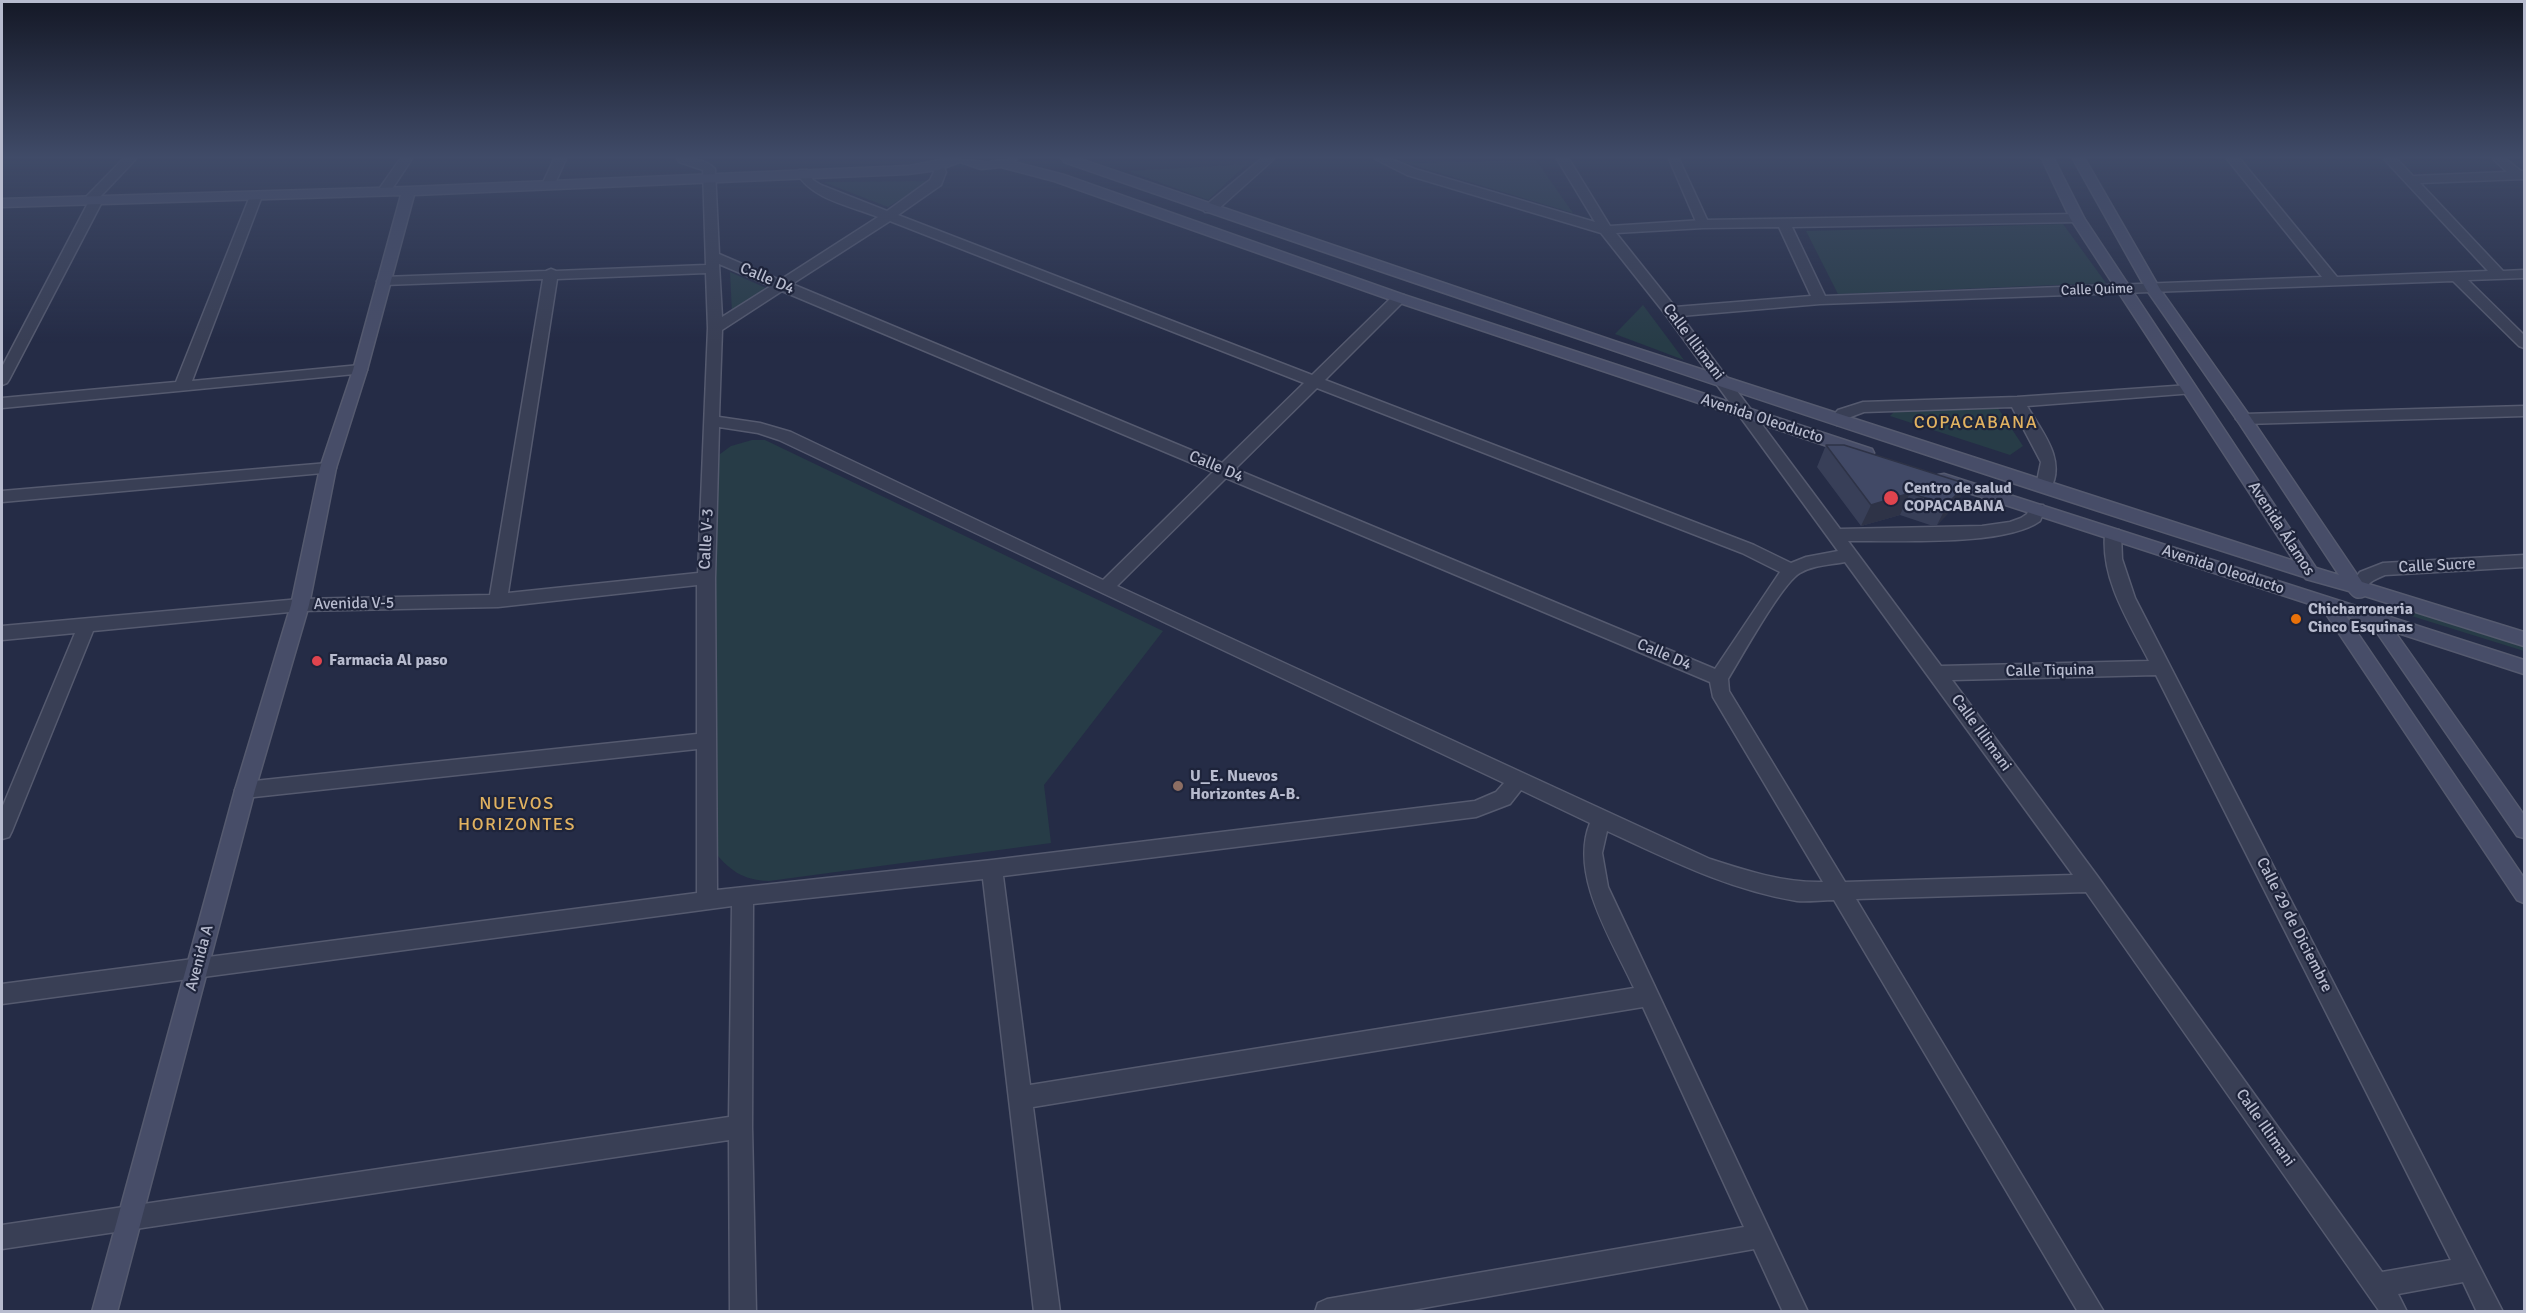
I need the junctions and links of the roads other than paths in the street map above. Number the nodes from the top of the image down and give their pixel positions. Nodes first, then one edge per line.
1 (83, 220) edge
2 (247, 220) edge
3 (401, 220) edge
4 (711, 220) edge
5 (882, 220) edge
6 (895, 220) edge
7 (1179, 220) edge
8 (1243, 220) edge
9 (1573, 220) edge
10 (1600, 220) edge
11 (1702, 220) edge
12 (1910, 220) edge
13 (2078, 220) edge
14 (2114, 220) edge
15 (2283, 220) edge
16 (2448, 220) edge
17 (1783, 222) junction
18 (1704, 224) junction
19 (1606, 230) junction
20 (712, 262) junction
21 (551, 273) junction
22 (2524, 274) edge
23 (2499, 275) junction
24 (2456, 276) junction
25 (2332, 280) junction
26 (384, 281) junction
27 (781, 285) junction
28 (2153, 288) junction
29 (2124, 290) junction
30 (1399, 298) junction
31 (1820, 300) junction
32 (1671, 312) junction
33 (715, 328) junction
34 (2524, 343) edge
35 (360, 370) junction
36 (2, 380) edge
37 (1314, 382) junction
38 (1723, 383) junction
39 (182, 386) junction
40 (2189, 390) junction
41 (2017, 402) junction
42 (2, 404) edge
43 (2524, 411) edge
44 (1744, 413) junction
45 (2244, 419) junction
46 (713, 420) junction
47 (1837, 420) junction
48 (1880, 458) edge
49 (328, 468) junction
50 (1224, 470) junction
51 (1924, 472) edge
52 (2044, 486) junction
53 (2, 497) edge
54 (2037, 509) junction
55 (2113, 534) junction
56 (1833, 535) junction
57 (1849, 555) junction
58 (2524, 561) edge
59 (1791, 570) junction
60 (2312, 574) junction
61 (706, 578) junction
62 (1105, 588) junction
63 (2357, 588) junction
64 (498, 601) junction
65 (2328, 604) junction
66 (300, 605) junction
67 (2376, 619) junction
68 (87, 625) junction
69 (2, 633) edge
70 (2524, 639) edge
71 (2524, 666) edge
72 (2163, 668) junction
73 (1937, 673) junction
74 (1719, 678) junction
75 (705, 741) junction
76 (1517, 781) junction
77 (245, 790) junction
78 (1601, 819) junction
79 (2524, 830) edge
80 (2, 831) edge
81 (992, 869) junction
82 (2091, 883) junction
83 (1839, 891) junction
84 (2524, 894) edge
85 (743, 896) junction
86 (707, 901) junction
87 (197, 968) junction
88 (2, 994) edge
89 (1650, 996) junction
90 (1019, 1098) junction
91 (740, 1127) junction
92 (129, 1218) junction
93 (1760, 1236) junction
94 (2, 1237) edge
95 (2469, 1269) junction
96 (2376, 1286) junction
97 (104, 1311) edge
98 (743, 1311) edge
99 (1047, 1311) edge
100 (1327, 1311) edge
101 (1796, 1311) edge
102 (2092, 1311) edge
103 (2395, 1311) edge
104 (2491, 1311) edge

1 - 36 street
2 - 39 street
3 - 26 street, Avenida A
4 - 20 street, Calle V-3
5 - 27 street
6 - 37 street
7 - 30 street, Avenida Oleoducto
8 - 38 street, Avenida Oleoducto
9 - 19 street
10 - 19 street, Calle Illimani
11 - 18 lane
12 - 17 street
13 - 29 street, Avenida Álamos
14 - 28 street, Avenida Álamos
15 - 25 street
16 - 23 street
17 - 18 street
17 - 31 street
18 - 19 street
19 - 32 street, Calle Illimani
20 - 21 street
20 - 27 street, Calle D4
20 - 33 street, Calle V-3
21 - 26 street
21 - 64 street
22 - 23 street, Calle Quime
23 - 24 street, Calle Quime
24 - 25 street, Calle Quime
24 - 34 street
25 - 28 street, Calle Quime
26 - 35 street, Avenida A
27 - 33 street
27 - 50 street, Calle D4
28 - 29 street, Calle Quime
28 - 45 street, Avenida Álamos
29 - 31 street, Calle Quime
29 - 40 street, Avenida Álamos
30 - 37 street
30 - 44 street, Avenida Oleoducto
31 - 32 street, Calle Quime
32 - 38 street, Calle Illimani
33 - 46 street, Calle V-3
35 - 39 street
35 - 49 street, Avenida A
37 - 50 street
37 - 59 street
38 - 44 street, Calle Illimani
38 - 47 street, Avenida Oleoducto
39 - 42 street
40 - 41 street
40 - 60 street, Avenida Álamos
41 - 47 street
41 - 52 street
43 - 45 street
44 - 48 street, Avenida Oleoducto
44 - 56 street, Calle Illimani
45 - 63 street, Avenida Álamos
46 - 61 street, Calle V-3
46 - 62 street
47 - 52 street, Avenida Oleoducto
49 - 53 street
49 - 66 street, Avenida A
50 - 62 street
50 - 74 street, Calle D4
51 - 54 street, Avenida Oleoducto
52 - 60 street, Avenida Oleoducto
54 - 55 street, Avenida Oleoducto
54 - 56 street
55 - 65 street, Avenida Oleoducto
55 - 72 street, Calle 29 de Diciembre
56 - 57 street, Calle Illimani
57 - 59 street
57 - 73 street, Calle Illimani
58 - 63 street, Calle Sucre
59 - 74 street
60 - 63 street, Avenida Oleoducto
60 - 65 street, Avenida Álamos
61 - 64 street, Avenida V-5
61 - 75 street, Calle V-3
62 - 76 street
63 - 67 street, Avenida Álamos
63 - 70 street, Avenida Oleoducto
64 - 66 street, Avenida V-5
65 - 67 street, Avenida Oleoducto
65 - 84 street, Avenida Álamos
66 - 68 street, Avenida V-5
66 - 77 street, Avenida A
67 - 71 street, Avenida Oleoducto
67 - 79 street, Avenida Álamos
68 - 69 street, Avenida V-5
68 - 80 street
72 - 73 street, Calle Tiquina
72 - 95 street, Calle 29 de Diciembre
73 - 82 street, Calle Illimani
74 - 83 street
75 - 77 street
75 - 86 street, Calle V-3
76 - 78 street
76 - 81 street
77 - 87 street, Avenida A
78 - 83 street
78 - 89 street
81 - 85 street
81 - 90 street
82 - 83 street
82 - 96 street, Calle Illimani
83 - 102 street
85 - 86 street
85 - 91 street
86 - 87 street
87 - 88 street
87 - 92 street, Avenida A
89 - 90 street
89 - 93 street
90 - 99 street
91 - 92 street
91 - 98 street
92 - 94 street
92 - 97 street, Avenida A
93 - 100 street
93 - 101 street
95 - 96 street
95 - 104 street, Calle 29 de Diciembre
96 - 103 street, Calle Illimani

